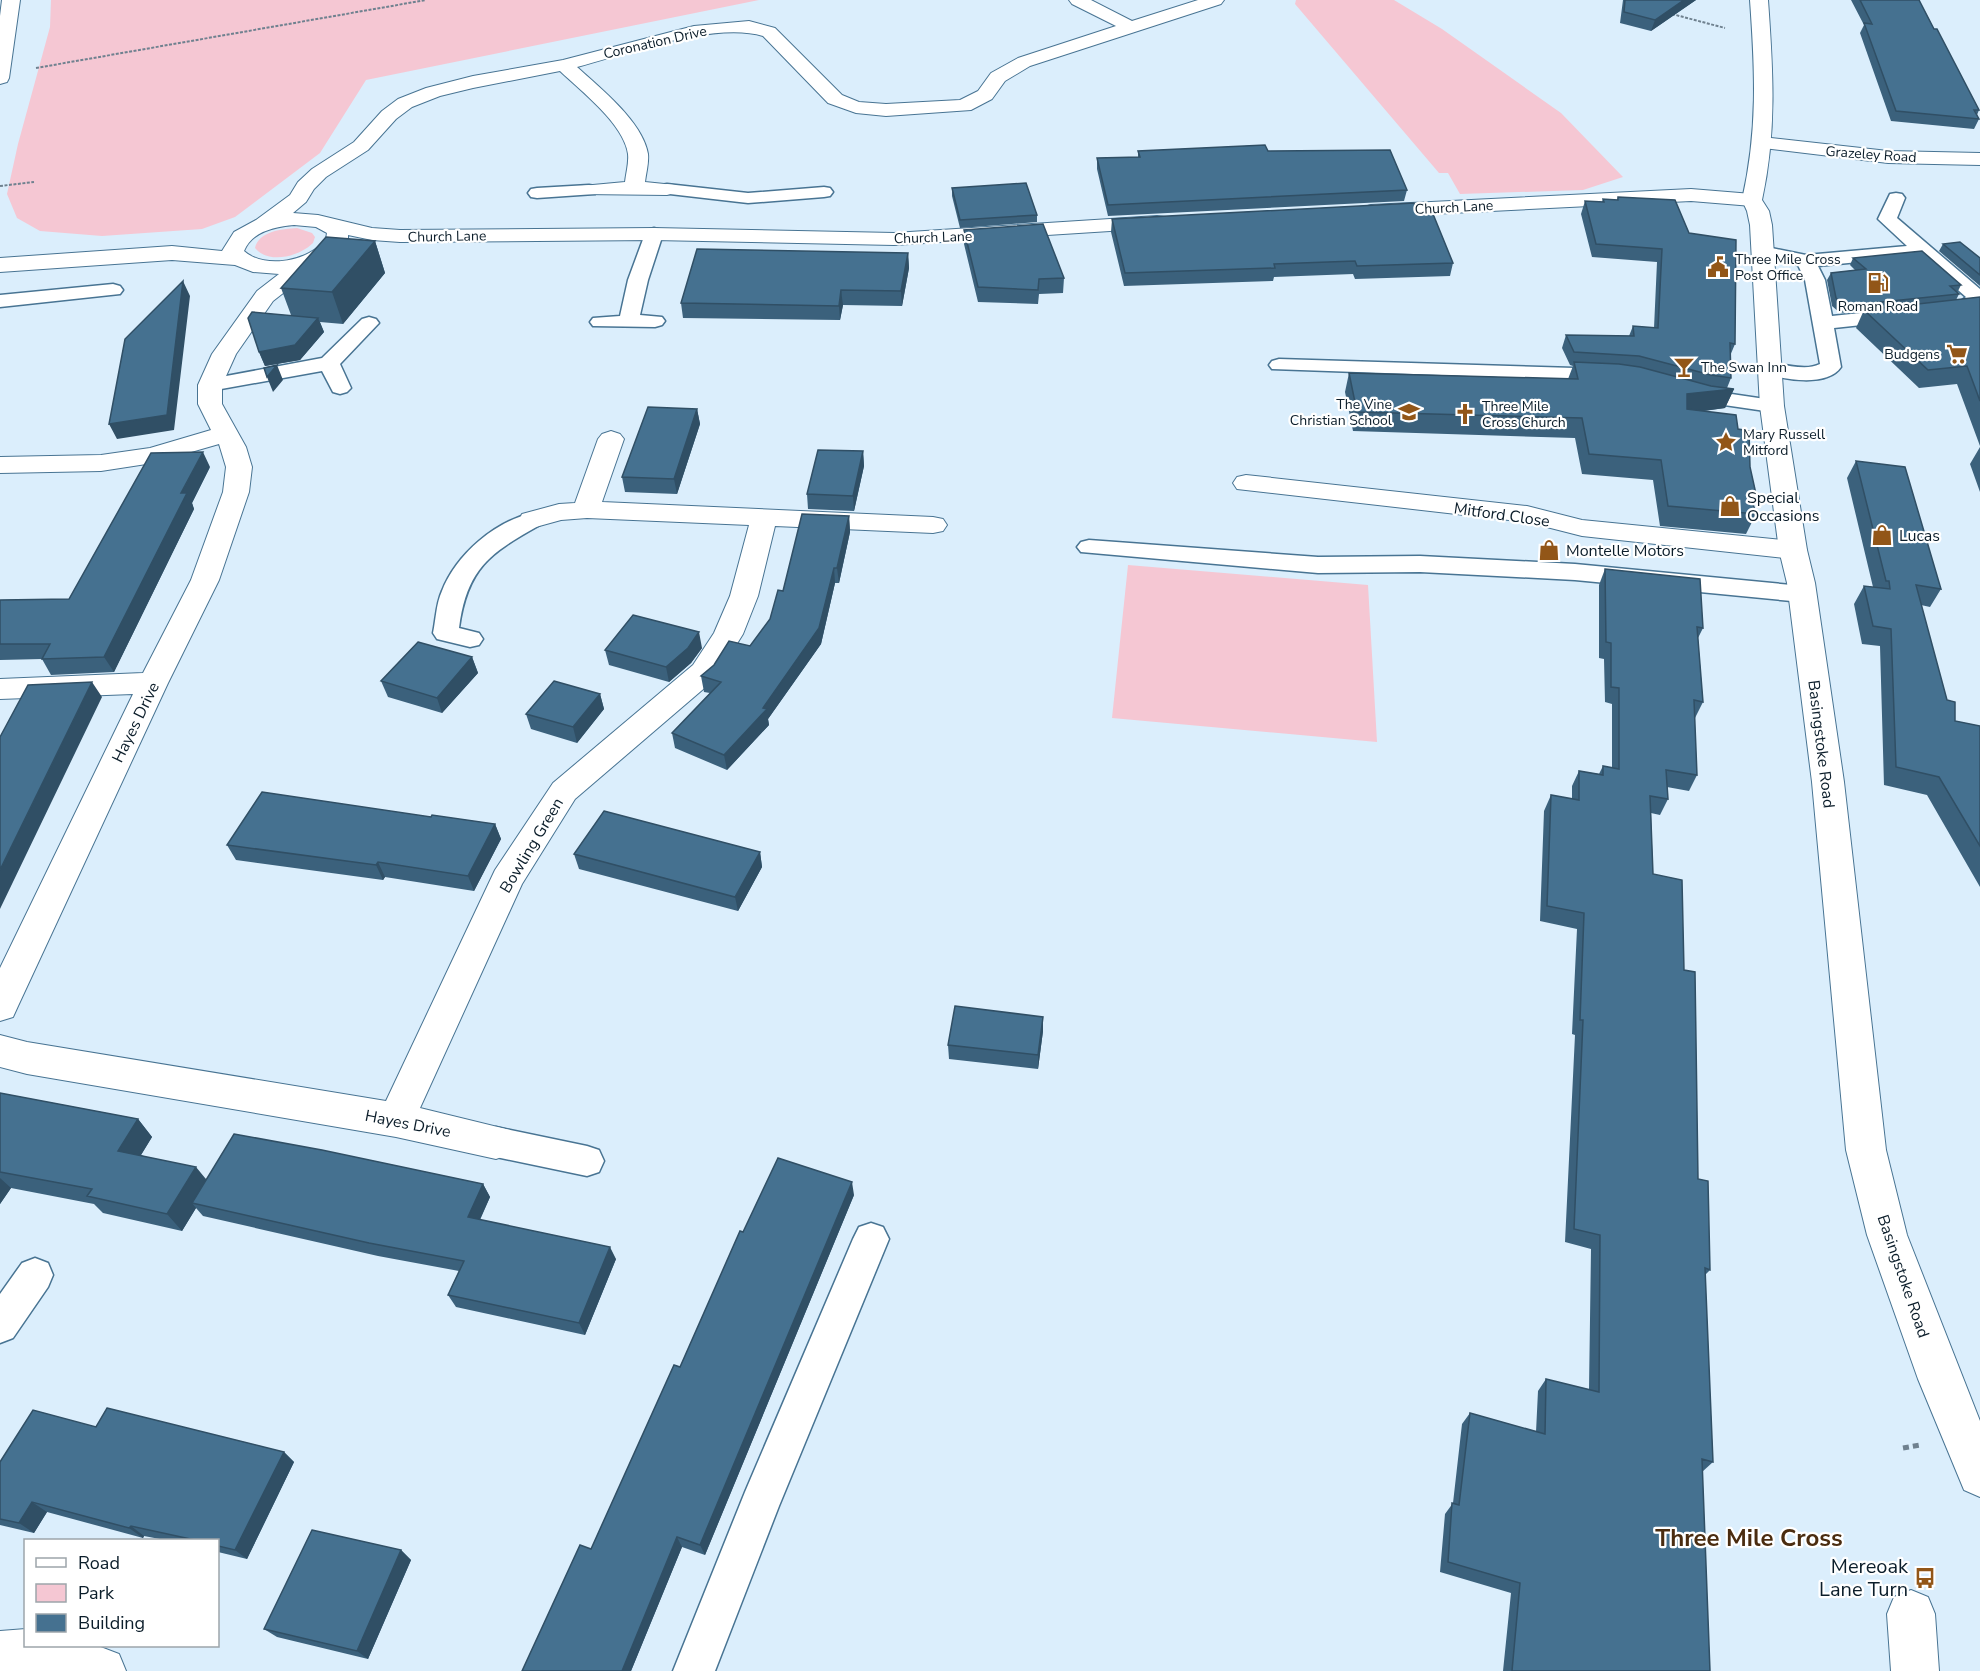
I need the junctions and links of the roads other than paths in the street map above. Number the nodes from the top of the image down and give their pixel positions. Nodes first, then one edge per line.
1 (11, 0) edge
2 (1078, 0) edge
3 (1215, 0) edge
4 (1759, 0) edge
5 (1131, 28) junction
6 (564, 65) junction
7 (1, 75) edge
8 (1762, 143) junction
9 (1980, 159) edge
10 (634, 188) junction
11 (667, 189) joint
12 (589, 190) joint
13 (824, 192) dead end
14 (537, 193) dead end
15 (299, 198) junction
16 (1896, 198) dead end
17 (1752, 200) junction
18 (1346, 213) edge
19 (318, 221) junction
20 (1172, 221) edge
21 (263, 225) junction
22 (654, 234) junction
23 (243, 235) junction
24 (400, 236) junction
25 (1923, 250) junction
26 (1762, 252) junction
27 (172, 253) junction
28 (321, 254) junction
29 (1806, 261) junction
30 (246, 263) junction
31 (0, 265) edge
32 (113, 290) dead end
33 (265, 296) junction
34 (0, 301) edge
35 (655, 321) dead end
36 (600, 322) dead end
37 (628, 322) junction
38 (369, 323) dead end
39 (1823, 323) junction
40 (329, 363) junction
41 (1279, 365) dead end
42 (1769, 369) junction
43 (1623, 377) edge
44 (210, 385) junction
45 (340, 388) dead end
46 (1672, 390) edge
47 (1772, 406) junction
48 (225, 434) junction
49 (611, 439) dead end
50 (0, 465) edge
51 (1246, 483) dead end
52 (587, 510) junction
53 (764, 518) junction
54 (532, 520) joint
55 (933, 525) dead end
56 (1089, 547) dead end
57 (1793, 550) junction
58 (1802, 594) junction
59 (470, 639) dead end
60 (153, 683) junction
61 (0, 689) edge
62 (0, 1006) edge
63 (0, 1051) edge
64 (396, 1120) junction
65 (496, 1142) joint
66 (587, 1161) dead end
67 (871, 1239) dead end
68 (35, 1275) dead end
69 (0, 1325) edge
70 (1980, 1474) edge
71 (1911, 1614) dead end
72 (0, 1655) edge
73 (102, 1671) edge
74 (694, 1671) edge
75 (1915, 1671) edge

1 - 7 street
2 - 5 street
3 - 5 street, Coronation Drive
4 - 8 street, Basingstoke Road
5 - 6 street, Coronation Drive
6 - 10 street
6 - 15 street, Coronation Drive
8 - 9 street, Grazeley Road
8 - 17 street, Basingstoke Road
10 - 11 street
10 - 12 street
11 - 13 lane
12 - 14 lane
15 - 19 street
15 - 21 street, Coronation Drive
16 - 25 lane
17 - 18 street, Church Lane
17 - 26 street, Basingstoke Road
19 - 21 street, Church Lane
19 - 24 street, Church Lane
19 - 28 street
20 - 22 street, Church Lane
21 - 23 street
22 - 24 street, Church Lane
22 - 37 lane
23 - 27 street
23 - 30 street
24 - 28 street, Church Lane
25 - 29 lane
25 - 39 lane
26 - 29 lane
26 - 42 street, Basingstoke Road
27 - 30 street
27 - 31 street
28 - 30 street, Church Lane
28 - 33 street
29 - 39 lane
30 - 33 street
32 - 34 lane
33 - 44 street
35 - 37 lane
36 - 37 lane
38 - 40 lane
39 - 42 lane
40 - 44 lane
40 - 45 lane
41 - 43 lane
42 - 47 street, Basingstoke Road
44 - 48 street, Hayes Drive
46 - 47 lane
47 - 57 street, Basingstoke Road
48 - 50 street
48 - 60 street, Hayes Drive
49 - 52 street
51 - 57 street, Mitford Close
52 - 53 street
52 - 54 street
53 - 55 street
53 - 64 street, Bowling Green
54 - 59 lane
56 - 58 lane
57 - 58 street, Basingstoke Road
58 - 70 street, Basingstoke Road
60 - 61 street
60 - 62 street, Hayes Drive
63 - 64 street, Hayes Drive
64 - 65 street, Hayes Drive
65 - 66 lane
67 - 74 lane
68 - 69 lane
71 - 75 street
72 - 73 street

